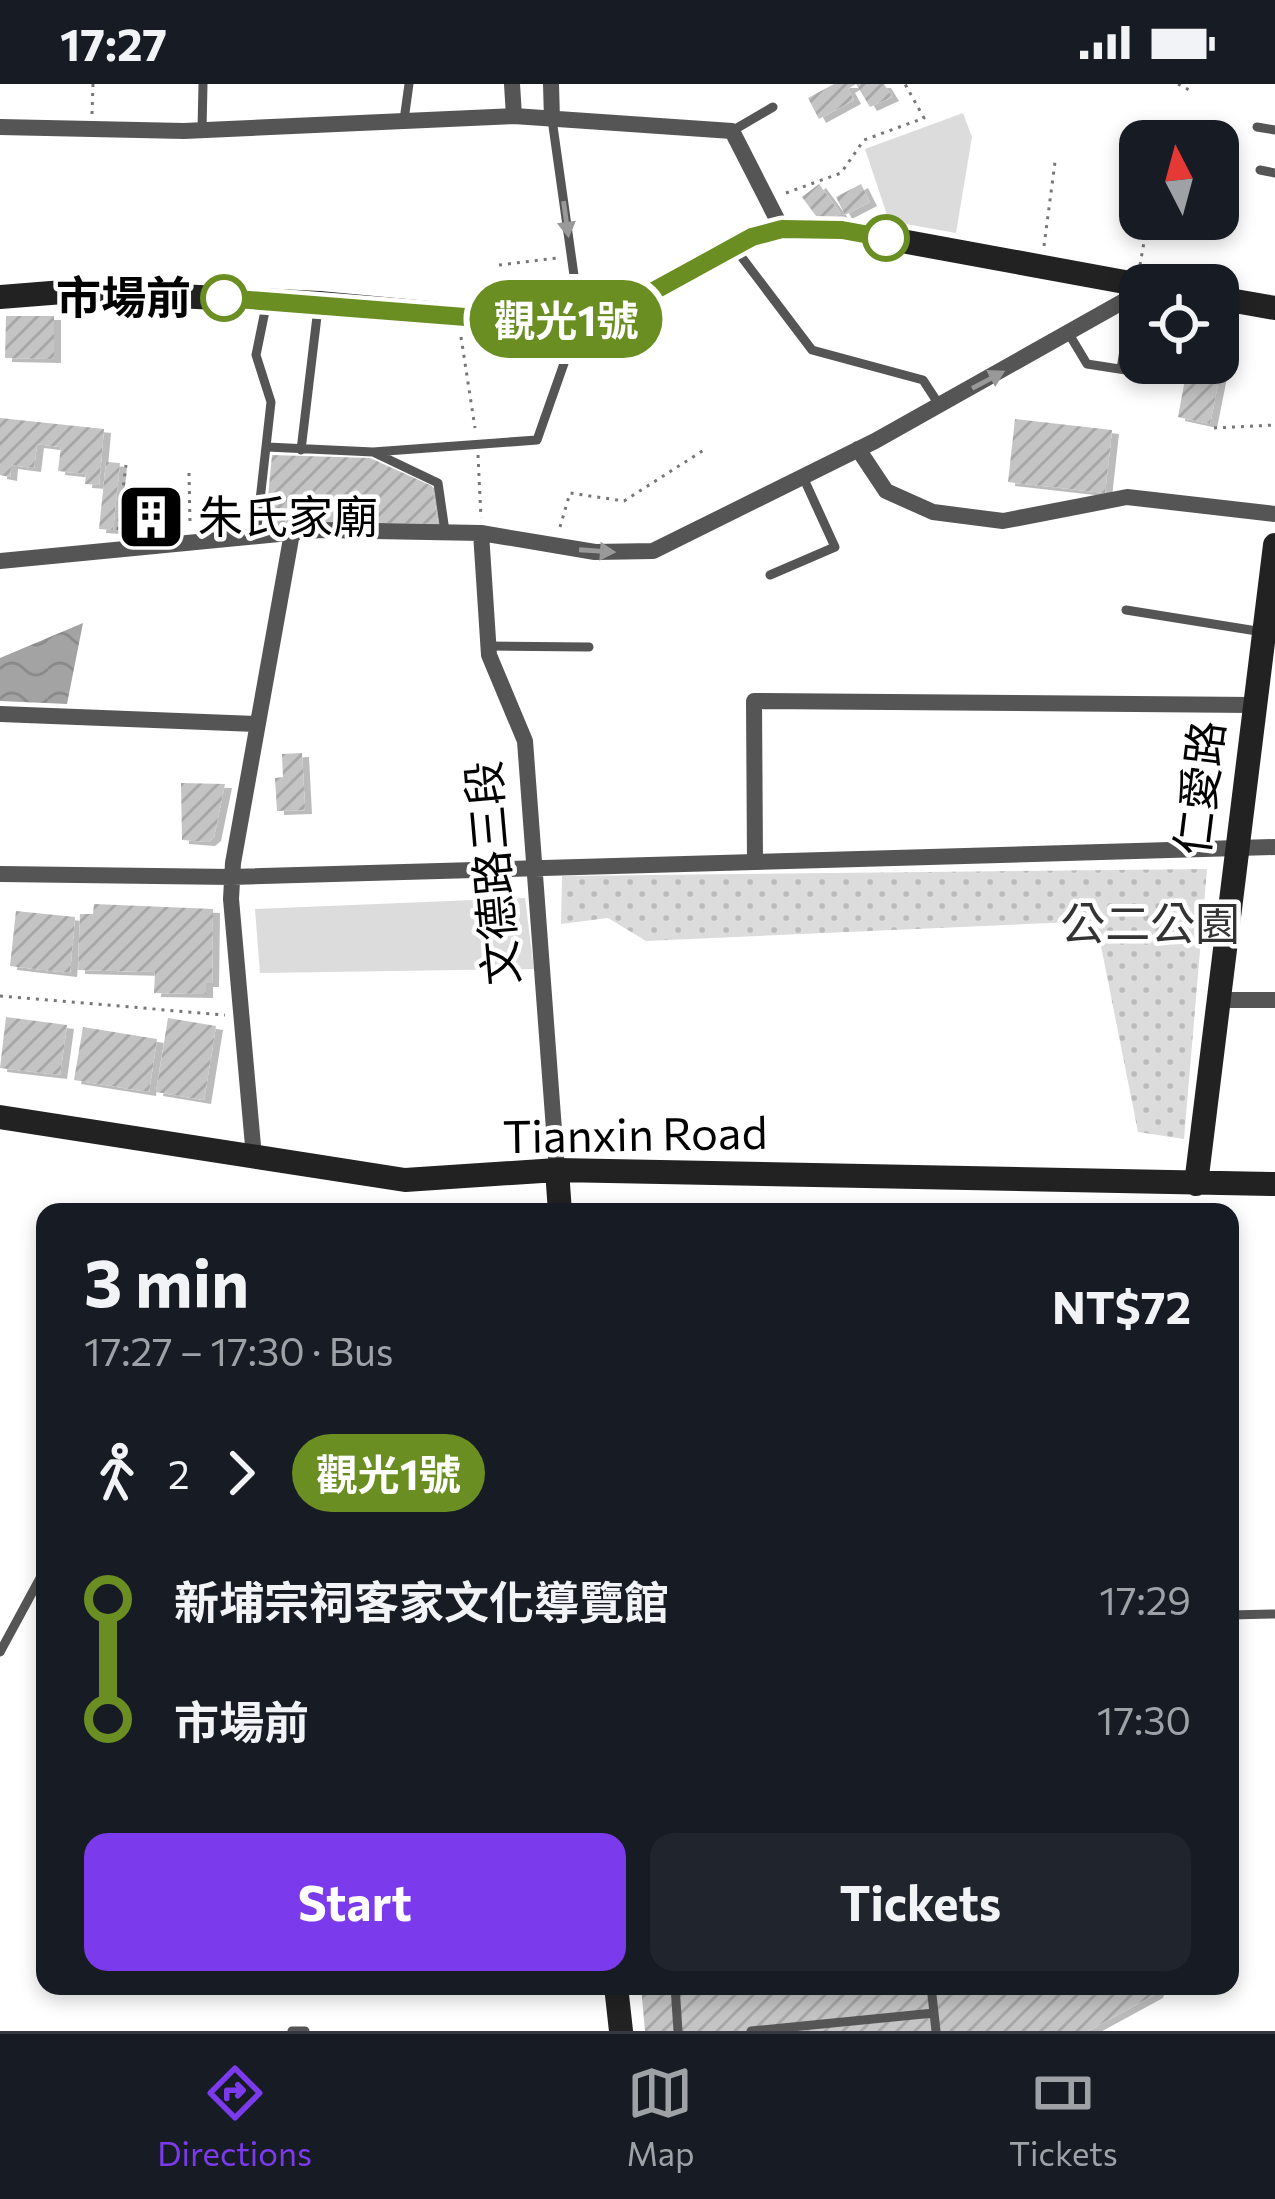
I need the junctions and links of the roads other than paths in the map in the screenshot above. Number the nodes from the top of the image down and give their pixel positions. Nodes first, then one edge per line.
1 (203, 84) edge
2 (409, 84) edge
3 (512, 84) edge
4 (551, 84) edge
5 (773, 107) dead end
6 (514, 116) junction
7 (552, 119) junction
8 (404, 121) junction
9 (0, 127) edge
10 (1257, 127) dead end
11 (202, 130) junction
12 (1275, 130) edge
13 (731, 131) junction
14 (1260, 170) dead end
15 (1275, 173) edge
16 (782, 229) junction
17 (734, 247) junction
18 (1119, 284) edge
19 (0, 297) edge
20 (267, 300) junction
21 (1119, 301) edge
22 (1239, 302) edge
23 (319, 303) junction
24 (1275, 308) edge
25 (580, 319) junction
26 (1069, 334) junction
27 (1119, 369) edge
28 (940, 406) junction
29 (267, 447) junction
30 (858, 449) junction
31 (301, 450) junction
32 (373, 452) junction
33 (803, 477) junction
34 (1275, 514) edge
35 (445, 531) junction
36 (292, 533) junction
37 (482, 533) junction
38 (256, 536) junction
39 (1275, 545) edge
40 (0, 561) edge
41 (770, 574) dead end
42 (1126, 610) dead end
43 (1269, 633) edge
44 (488, 646) junction
45 (589, 647) dead end
46 (1252, 705) junction
47 (0, 714) edge
48 (257, 724) junction
49 (1234, 847) junction
50 (1275, 847) edge
51 (755, 860) junction
52 (537, 864) junction
53 (0, 874) edge
54 (232, 877) junction
55 (1216, 1000) junction
56 (1275, 1000) edge
57 (0, 1117) edge
58 (254, 1157) junction
59 (556, 1170) junction
60 (1196, 1184) junction
61 (1275, 1184) edge
62 (559, 1203) edge
63 (36, 1586) edge
64 (1275, 1614) edge
65 (1239, 1615) edge
66 (0, 1652) edge
67 (617, 1995) edge
68 (676, 1995) edge
69 (932, 1995) edge
70 (934, 2013) junction
71 (292, 2031) edge
72 (305, 2031) edge
73 (621, 2031) edge
74 (678, 2031) edge
75 (751, 2031) edge
76 (936, 2031) edge

1 - 11 lane
2 - 8 lane
3 - 6 street
4 - 7 street
5 - 13 lane
6 - 7 street
6 - 8 street
7 - 13 street
7 -> 25 lane
8 - 11 street
9 - 11 street
10 - 12 lane
13 - 16 street
14 - 15 lane
16 - 17 main road
16 - 18 main road
17 - 25 main road
17 - 28 lane
19 - 20 main road
20 - 23 main road
20 - 29 lane
21 - 26 street
22 - 24 main road
23 - 25 main road
23 - 31 lane
25 - 32 lane
26 - 27 lane
28 -> 26 street
28 - 30 street
29 - 31 lane
29 - 38 lane
30 - 33 street
30 - 34 street
31 - 32 lane
32 - 35 lane
37 -> 33 street
33 - 41 lane
35 - 36 street
35 - 37 street
36 - 38 street
36 - 48 street
37 - 44 street, 文德路三段
38 - 40 street
39 - 43 main road, 仁愛路
42 - 43 lane
43 - 46 main road, 仁愛路
44 - 45 lane
44 - 52 street, 文德路三段
46 - 49 main road, 仁愛路
46 - 51 street
47 - 48 street
48 - 54 street
49 - 50 street
49 - 51 street
49 - 55 main road, 仁愛路
51 - 52 street
52 - 54 street
52 - 59 street, 文德路三段
53 - 54 street
54 - 58 street
55 - 56 street
55 - 60 main road, 仁愛路
57 - 58 main road, Tianxin Road
58 - 59 main road, Tianxin Road
59 - 60 main road, Tianxin Road
59 - 62 main road, 文德路三段
60 - 61 main road, Tianxin Road
63 - 66 lane
64 - 65 lane
67 - 73 main road
68 - 74 lane
69 - 70 lane
70 - 75 lane
70 - 76 lane
71 - 72 lane

